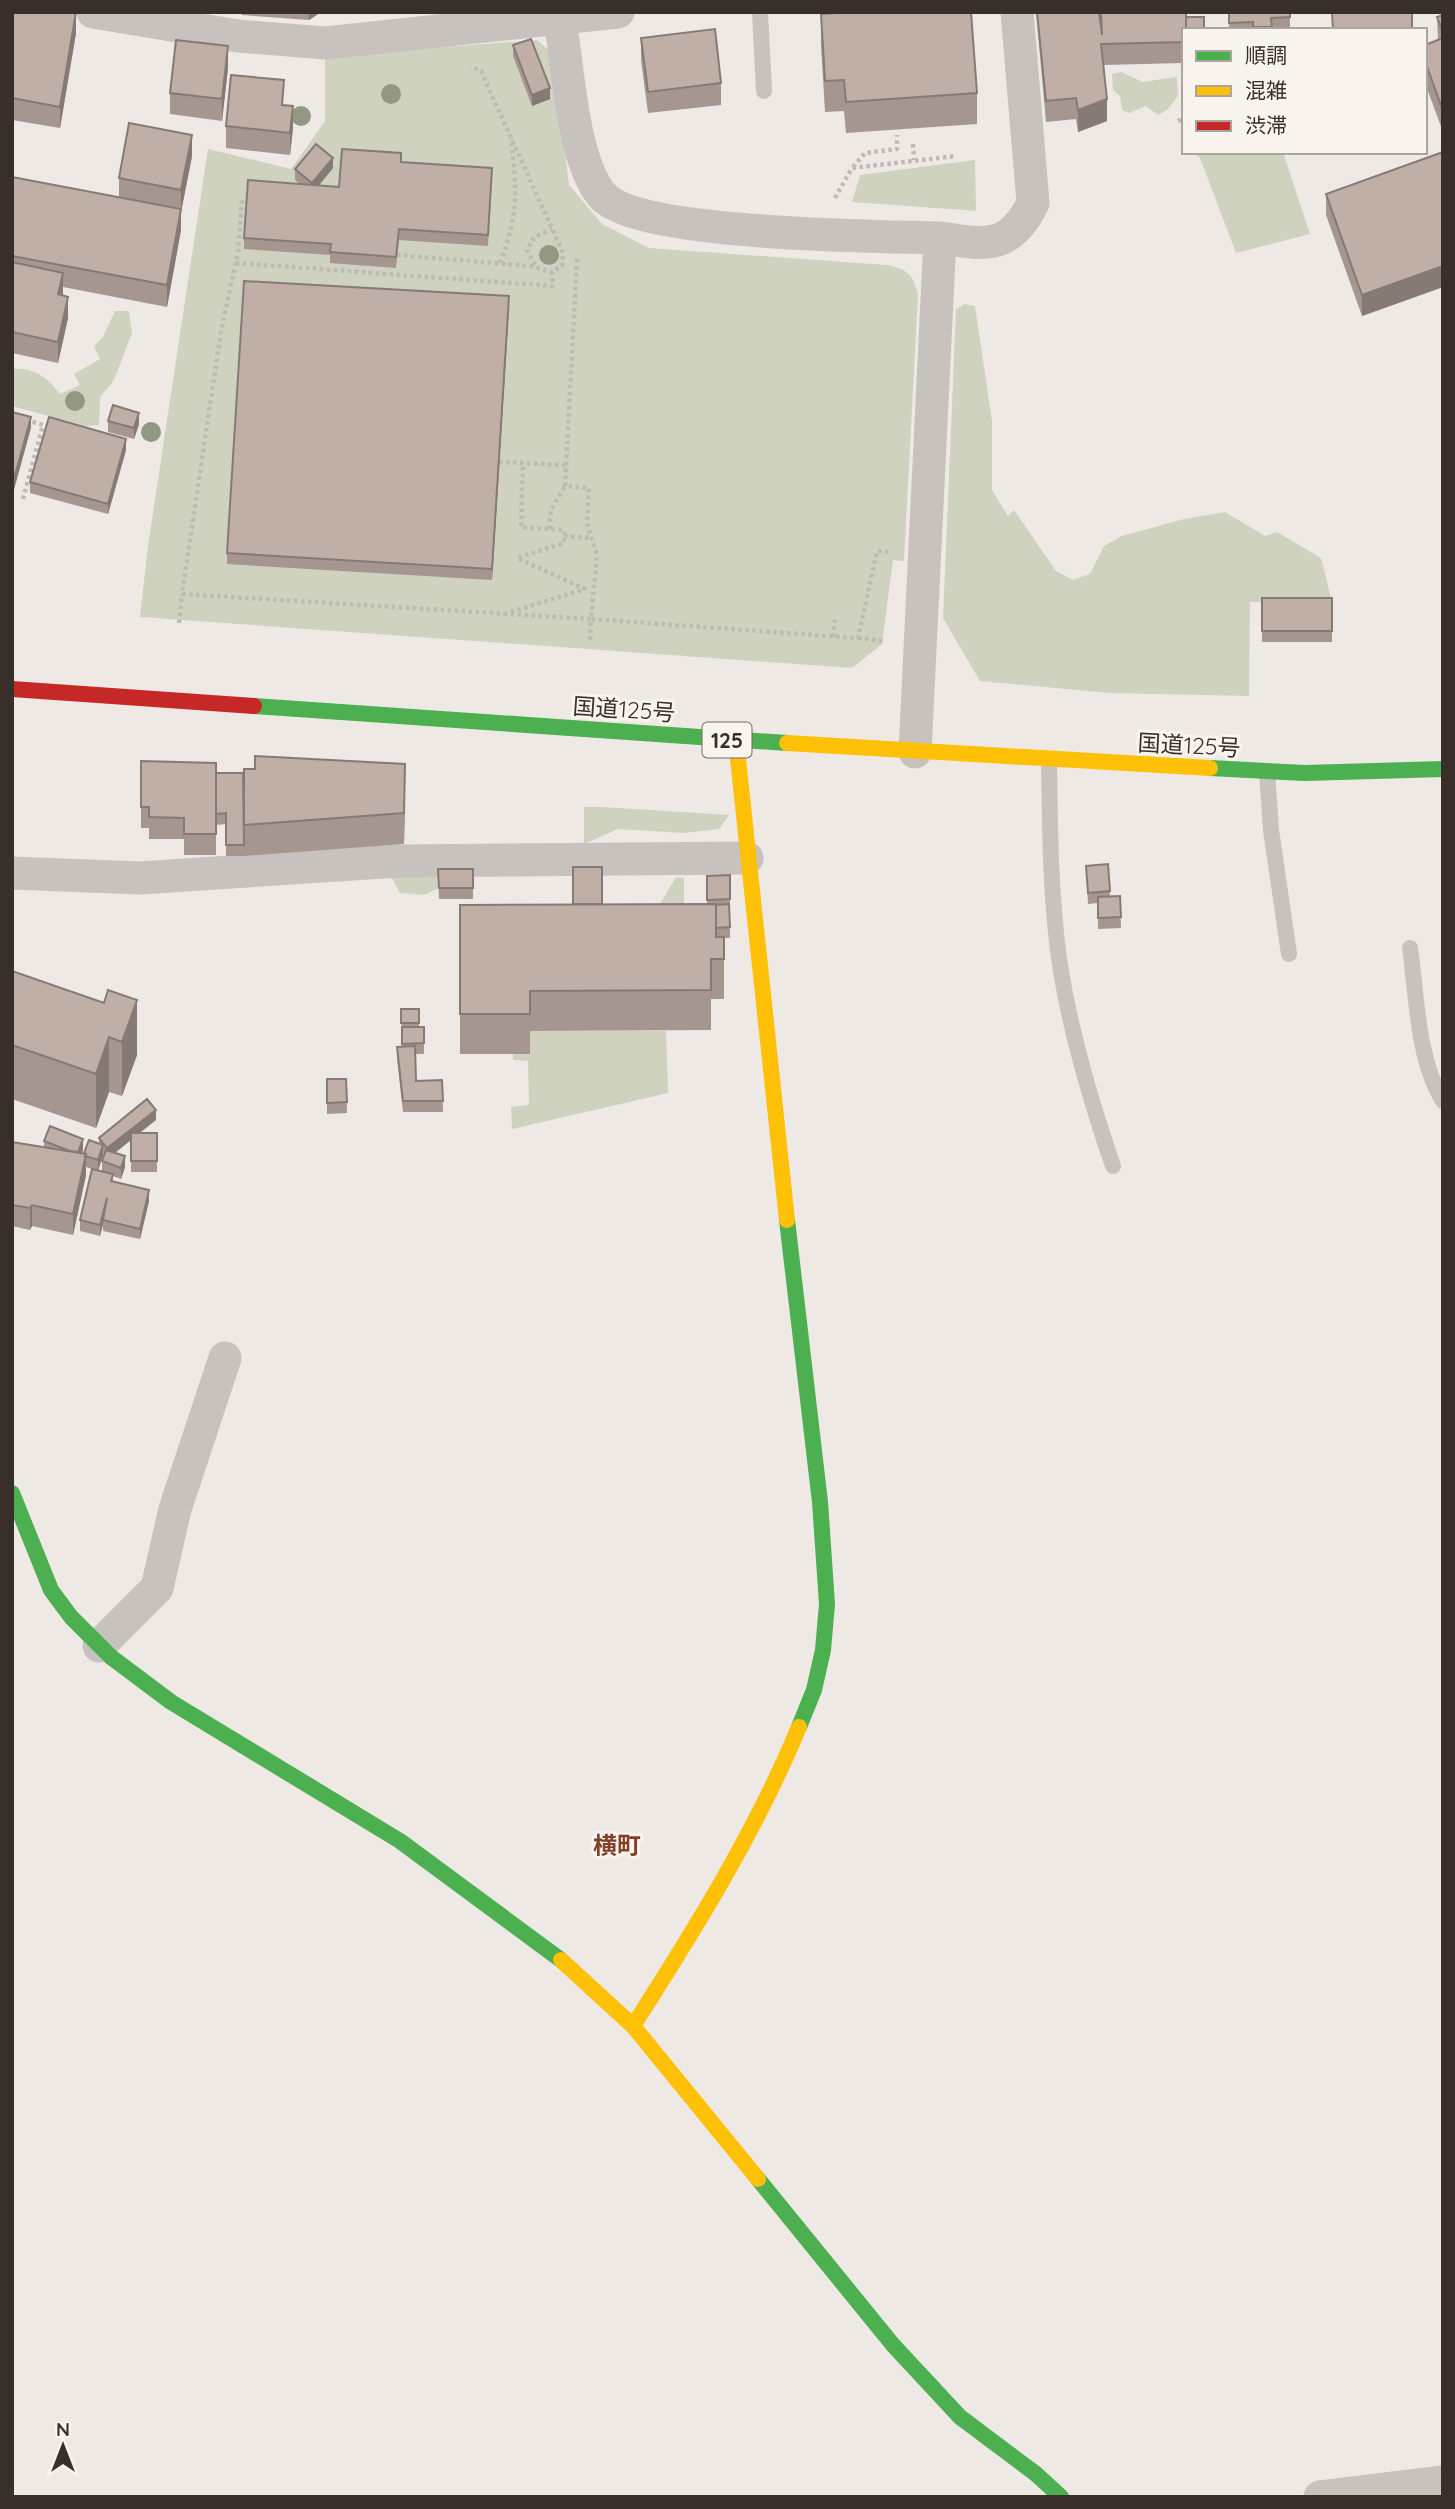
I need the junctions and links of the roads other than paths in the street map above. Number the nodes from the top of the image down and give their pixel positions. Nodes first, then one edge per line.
1 (93, 12) edge
2 (618, 12) edge
3 (760, 12) edge
4 (1017, 12) edge
5 (560, 19) junction
6 (421, 23) edge
7 (764, 91) dead end
8 (940, 238) junction
9 (12, 689) edge
10 (736, 740) junction
11 (915, 752) junction
12 (1049, 760) junction
13 (1443, 769) edge
14 (1267, 772) junction
15 (747, 859) junction
16 (12, 873) edge
17 (1410, 948) dead end
18 (1289, 954) dead end
19 (1443, 1101) edge
20 (1113, 1166) dead end
21 (225, 1358) dead end
22 (12, 1493) edge
23 (99, 1646) junction
24 (633, 2026) junction
25 (1443, 2482) edge
26 (1061, 2497) edge
27 (1320, 2497) edge

1 - 6 street
2 - 5 street
3 - 7 lane
4 - 8 street
5 - 6 street
5 - 8 street
8 - 11 street
9 - 10 main road, 国道125号 / 125
10 - 11 main road, 国道125号 / 125
10 - 15 main road
11 - 12 main road, 国道125号 / 125
12 - 14 main road, 国道125号 / 125
12 - 20 lane
13 - 14 main road, 国道125号 / 125
14 - 18 lane
15 - 16 street
15 - 24 main road
17 - 19 lane
21 - 23 street
22 - 23 main road
23 - 24 main road
24 - 26 main road
25 - 27 street

